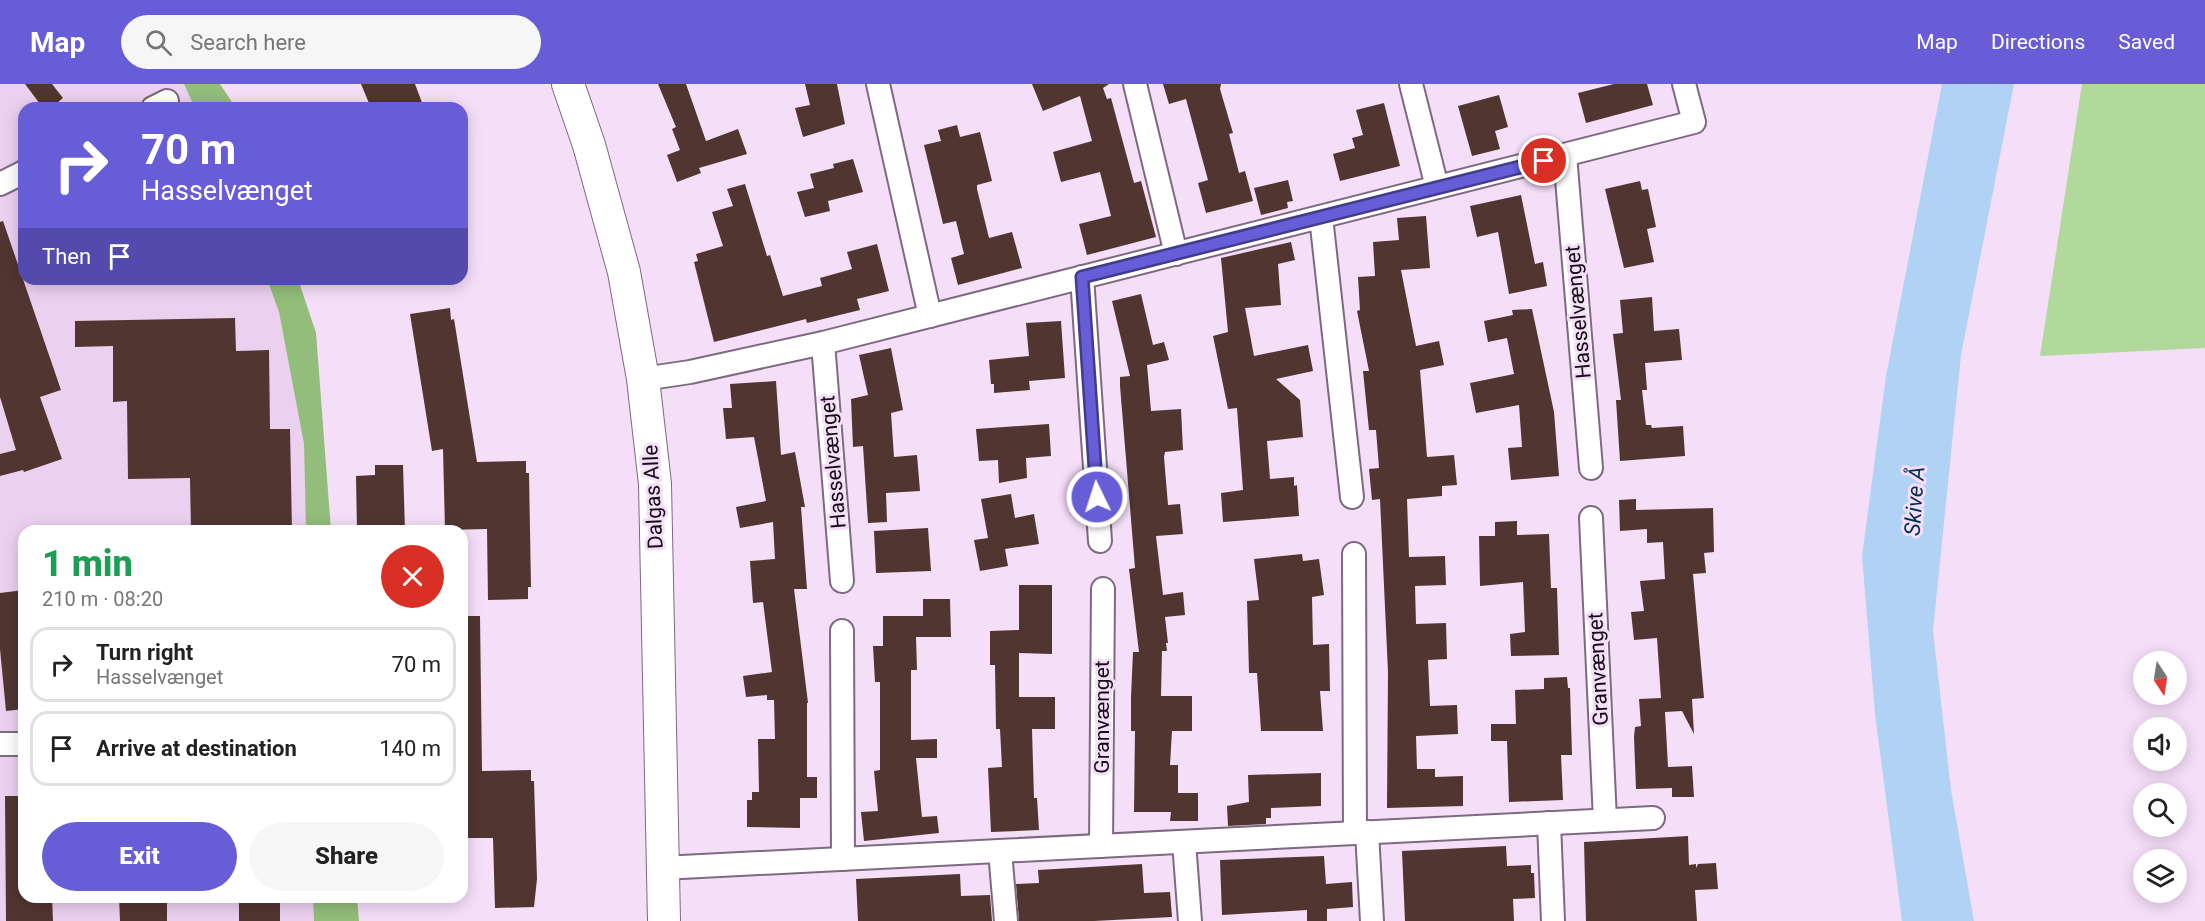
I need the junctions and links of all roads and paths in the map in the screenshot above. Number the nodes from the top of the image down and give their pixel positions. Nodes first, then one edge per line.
1 (568, 84) edge
2 (878, 84) edge
3 (1135, 84) edge
4 (1411, 84) edge
5 (1684, 84) edge
6 (1565, 155) junction
7 (18, 175) edge
8 (0, 184) edge
9 (1437, 188) junction
10 (1321, 217) junction
11 (1176, 254) junction
12 (1082, 277) junction
13 (930, 316) junction
14 (823, 343) junction
15 (643, 379) junction
16 (1591, 468) dead end
17 (1352, 498) dead end
18 (1591, 518) dead end
19 (1100, 541) dead end
20 (1354, 554) dead end
21 (842, 581) dead end
22 (1103, 589) dead end
23 (842, 631) dead end
24 (0, 744) edge
25 (18, 744) edge
26 (1653, 818) dead end
27 (1605, 820) junction
28 (1549, 823) junction
29 (1361, 833) junction
30 (1184, 842) junction
31 (1101, 846) junction
32 (1000, 851) junction
33 (843, 859) junction
34 (662, 868) junction
35 (664, 921) edge
36 (1006, 921) edge
37 (1190, 921) edge
38 (1372, 921) edge
39 (1553, 921) edge

1 - 15 street, Dalgas Alle
2 - 13 street
3 - 11 street
4 - 9 street
5 - 6 street
6 - 9 street
6 - 16 street, Hasselvænget
7 - 8 street
9 - 10 street
10 - 11 street
10 - 17 street
11 - 12 street
12 - 13 street
12 - 19 street
13 - 14 street
14 - 15 street
14 - 21 street, Hasselvænget
15 - 34 street, Dalgas Alle
18 - 27 street, Granvænget
20 - 29 street
22 - 31 street, Granvænget
23 - 33 street
24 - 25 street
26 - 27 street
27 - 28 street
28 - 29 street
28 - 39 street
29 - 30 street
29 - 38 street
30 - 31 street
30 - 37 street
31 - 32 street
32 - 33 street
32 - 36 street
33 - 34 street
34 - 35 street, Dalgas Alle

